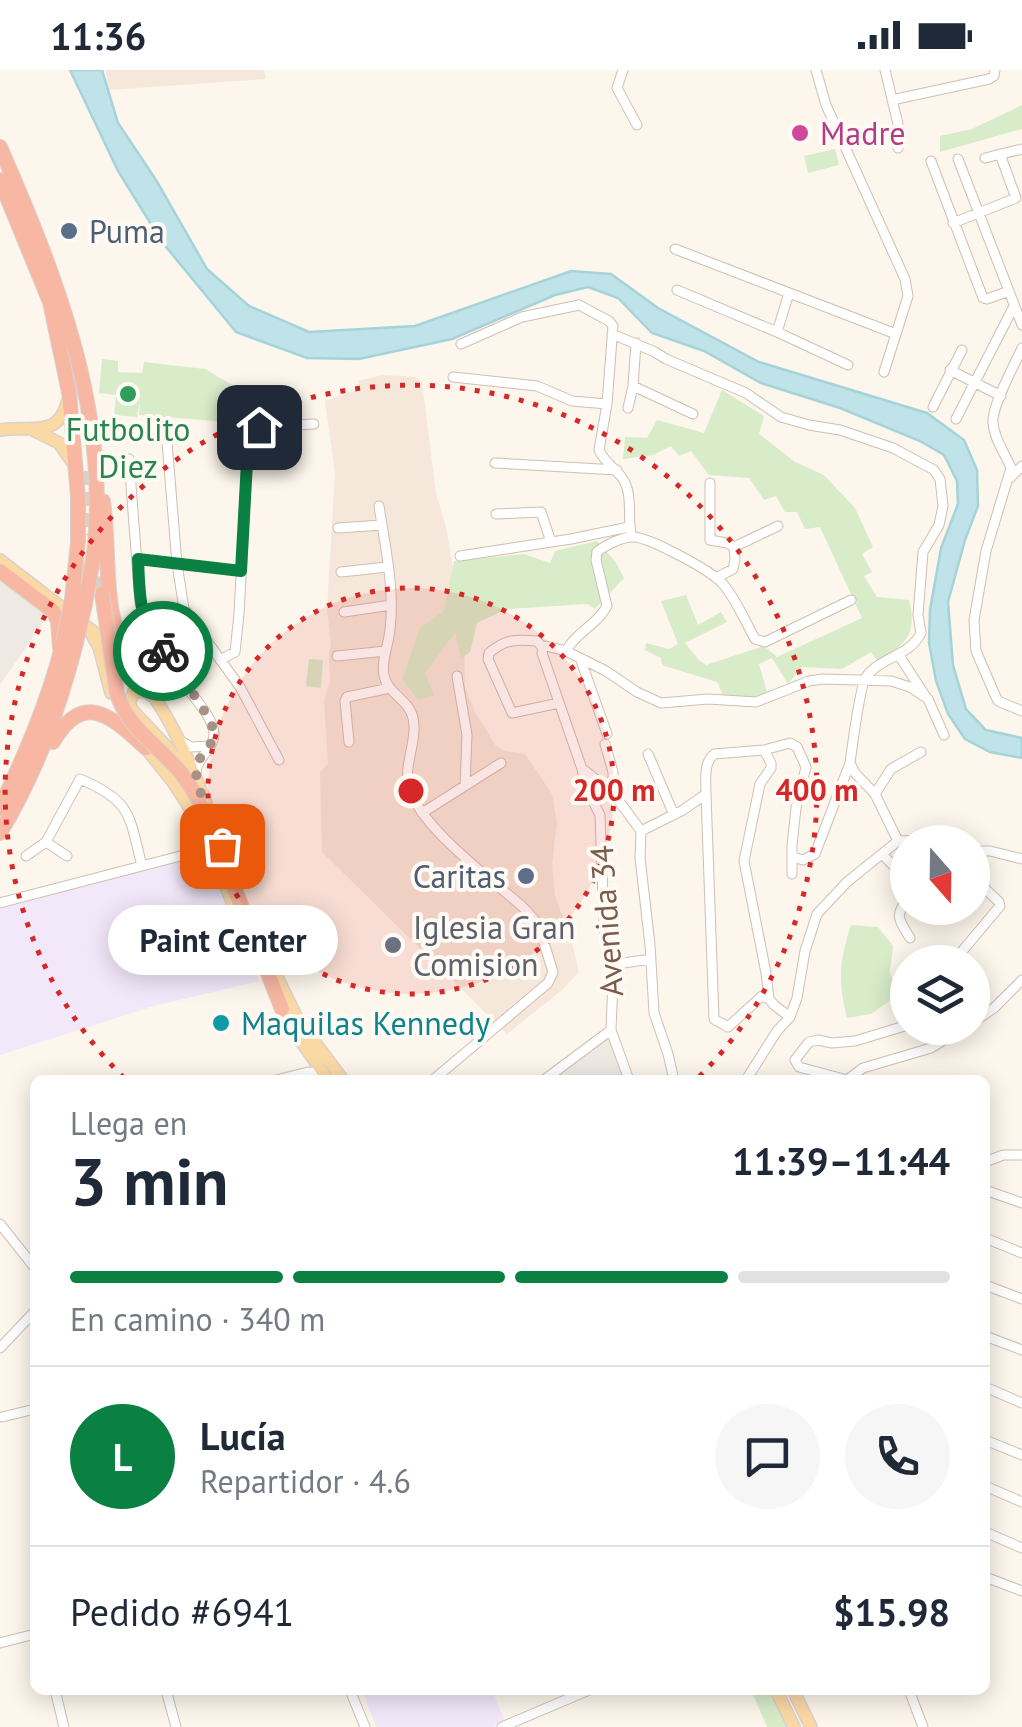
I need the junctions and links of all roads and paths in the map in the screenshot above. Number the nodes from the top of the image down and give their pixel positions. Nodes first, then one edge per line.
1 (623, 70) edge
2 (816, 70) edge
3 (885, 70) edge
4 (995, 70) edge
5 (892, 100) junction
6 (636, 126) dead end
7 (0, 147) edge
8 (898, 148) dead end
9 (1022, 148) edge
10 (1000, 154) junction
11 (958, 158) dead end
12 (985, 158) dead end
13 (931, 162) dead end
14 (0, 180) edge
15 (0, 210) edge
16 (978, 212) junction
17 (953, 223) junction
18 (24, 239) junction
19 (674, 249) dead end
20 (677, 290) dead end
21 (1009, 291) junction
22 (790, 293) junction
23 (50, 302) junction
24 (1014, 306) junction
25 (1022, 325) edge
26 (777, 332) junction
27 (612, 334) junction
28 (896, 334) junction
29 (461, 344) dead end
30 (636, 344) junction
31 (1022, 348) edge
32 (962, 350) dead end
33 (848, 366) dead end
34 (950, 370) junction
35 (884, 372) dead end
36 (453, 377) dead end
37 (974, 381) junction
38 (634, 386) junction
39 (68, 392) junction
40 (1000, 396) junction
41 (607, 404) junction
42 (933, 407) dead end
43 (628, 408) dead end
44 (692, 414) dead end
45 (956, 419) dead end
46 (314, 424) dead end
47 (26, 428) junction
48 (0, 430) edge
49 (167, 442) dead end
50 (129, 459) dead end
51 (495, 463) dead end
52 (1022, 466) edge
53 (617, 470) junction
54 (86, 471) junction
55 (1010, 478) junction
56 (710, 483) dead end
57 (379, 506) dead end
58 (496, 514) dead end
59 (382, 525) junction
60 (778, 526) dead end
61 (338, 528) dead end
62 (630, 532) junction
63 (551, 542) junction
64 (734, 548) junction
65 (460, 556) dead end
66 (138, 559) junction
67 (177, 564) junction
68 (0, 566) edge
69 (387, 567) junction
70 (241, 571) junction
71 (341, 572) dead end
72 (716, 578) junction
73 (102, 594) tunnel mouth
74 (851, 600) dead end
75 (390, 605) junction
76 (344, 612) dead end
77 (543, 648) junction
78 (66, 649) junction
79 (386, 651) junction
80 (566, 651) junction
81 (898, 654) junction
82 (338, 656) dead end
83 (580, 658) junction
84 (220, 660) junction
85 (457, 676) dead end
86 (864, 679) junction
87 (144, 682) junction
88 (390, 688) junction
89 (153, 696) junction
90 (928, 699) junction
91 (559, 702) junction
92 (1022, 712) edge
93 (944, 735) dead end
94 (181, 740) junction
95 (349, 742) dead end
96 (210, 746) junction
97 (146, 748) junction
98 (764, 750) junction
99 (921, 752) dead end
100 (648, 754) dead end
101 (279, 760) dead end
102 (501, 763) dead end
103 (850, 763) junction
104 (35, 767) junction
105 (582, 769) junction
106 (197, 780) junction
107 (465, 786) junction
108 (613, 794) junction
109 (706, 794) junction
110 (876, 794) junction
111 (0, 808) edge
112 (422, 814) junction
113 (674, 815) junction
114 (891, 825) edge
115 (203, 828) junction
116 (641, 831) junction
117 (0, 833) edge
118 (46, 842) junction
119 (890, 848) edge
120 (990, 852) edge
121 (188, 854) junction
122 (882, 854) junction
123 (26, 856) dead end
124 (67, 856) dead end
125 (793, 857) junction
126 (1022, 859) edge
127 (216, 862) junction
128 (890, 862) edge
129 (142, 866) junction
130 (792, 874) dead end
131 (990, 893) edge
132 (2, 901) edge
133 (990, 918) edge
134 (902, 925) edge
135 (984, 925) edge
136 (910, 938) dead end
137 (967, 945) edge
138 (651, 959) junction
139 (610, 966) junction
140 (1022, 980) edge
141 (769, 999) junction
142 (282, 1010) junction
143 (990, 1011) edge
144 (790, 1017) junction
145 (611, 1030) junction
146 (890, 1030) edge
147 (936, 1045) edge
148 (321, 1072) edge
149 (339, 1075) edge
150 (439, 1075) edge
151 (551, 1075) edge
152 (627, 1075) edge
153 (673, 1075) edge
154 (749, 1075) edge
155 (827, 1075) edge
156 (854, 1075) edge
157 (1022, 1155) edge
158 (990, 1160) edge
159 (990, 1192) edge
160 (1022, 1203) edge
161 (0, 1224) edge
162 (990, 1240) edge
163 (1022, 1253) edge
164 (30, 1262) edge
165 (990, 1287) edge
166 (1022, 1299) edge
167 (30, 1316) edge
168 (990, 1338) edge
169 (0, 1348) edge
170 (1022, 1350) edge
171 (990, 1389) edge
172 (1022, 1403) edge
173 (30, 1410) edge
174 (2, 1417) edge
175 (990, 1442) edge
176 (1022, 1455) edge
177 (990, 1488) edge
178 (1022, 1502) edge
179 (990, 1534) edge
180 (1022, 1548) edge
181 (990, 1579) edge
182 (1022, 1591) edge
183 (30, 1635) edge
184 (0, 1643) edge
185 (55, 1695) edge
186 (167, 1695) edge
187 (352, 1695) edge
188 (578, 1695) edge
189 (778, 1695) edge
190 (795, 1695) edge
191 (912, 1695) edge
192 (515, 1724) edge
193 (64, 1727) edge
194 (176, 1727) edge
195 (365, 1727) edge
196 (502, 1727) edge
197 (794, 1727) edge
198 (811, 1727) edge
199 (922, 1727) edge

1 - 6 street
2 - 28 street
3 - 5 street
4 - 5 street
5 - 8 street
7 - 54 highway
9 - 10 street
10 - 12 street
10 - 16 street
11 - 16 street
13 - 17 street
14 - 18 highway
15 - 18 highway
16 - 17 street
16 - 21 street
17 - 21 street
18 - 23 highway
19 - 22 street
20 - 26 street
21 - 24 street
22 - 26 street
22 - 28 street
23 - 39 highway
23 - 54 highway
24 - 25 street
24 - 37 street
26 - 33 street
27 - 29 street
27 - 30 street
27 - 41 street
28 - 35 street
30 - 38 street
30 - 81 street
31 - 40 street
32 - 34 street
34 - 37 street
34 - 42 street
36 - 41 street
37 - 40 street
37 - 45 street
38 - 43 street
38 - 44 street
39 - 47 main road
39 - 54 highway
40 - 55 street
41 - 53 street
46 - 70 street
47 - 48 main road
47 - 54 main road
49 - 67 street
50 - 66 street
51 - 53 street
52 - 55 street
53 - 62 street
54 - 78 highway, bridge
54 - 87 highway
55 - 92 street
56 - 64 street
57 - 59 street
58 - 63 street
59 - 61 street
59 - 69 street
60 - 64 street
62 - 63 street
62 - 72 street
62 - 80 street
63 - 65 street
64 - 72 street
66 - 67 street
66 - 96 street
67 - 70 street
67 - 84 street
68 - 78 highway
68 - 87 main road
68 - 97 main road
69 - 71 street
69 - 75 street
70 - 84 street
72 - 74 street
73 - 142 highway, bridge
75 - 76 street
75 - 79 street
77 - 80 street
77 - 91 street, Avenida 34
77 - 91 street
78 - 104 highway
78 - 111 highway
79 - 82 street
79 - 88 street
80 - 83 street
81 - 86 street
81 - 90 street
83 - 86 street
83 - 108 street
84 - 101 street
85 - 107 street
86 - 90 street
86 - 103 street
87 - 89 main road
88 - 95 street
88 - 112 street
89 - 94 main road
89 - 115 main road
90 - 93 street
91 - 105 street, Avenida 34
94 - 96 street
94 - 106 main road
96 - 106 street
97 - 104 highway
97 - 115 main road
98 - 109 street
98 - 125 street
98 - 141 street
99 - 110 street
100 - 113 street
102 - 107 street
103 - 110 street
103 - 125 street
104 - 117 highway
105 - 108 street
105 - 139 street, Avenida 34
106 - 149 main road
107 - 112 street
108 - 116 street
109 - 113 street
109 - 141 street
110 - 114 street
112 - 150 street
113 - 116 street
115 - 121 street
115 - 127 main road
116 - 138 street
118 - 123 street
118 - 124 street
118 - 129 street
119 - 122 street
120 - 126 street
121 - 127 street
121 - 129 street
122 - 128 street
122 - 144 street
125 - 130 street
127 - 142 main road
129 - 132 street
131 - 133 street
134 - 136 street
135 - 137 street
138 - 139 street
138 - 153 street
139 - 145 street, Avenida 34
140 - 143 street
141 - 144 street
142 - 148 main road
144 - 154 street
145 - 151 street
145 - 152 street, Avenida 34
146 - 155 street
147 - 156 street
157 - 158 street
159 - 160 street
161 - 164 street
162 - 163 street
165 - 166 street
167 - 169 street
168 - 170 street
171 - 172 street
173 - 174 street
175 - 176 street
177 - 178 street
179 - 180 street
181 - 182 street
183 - 184 street
185 - 193 street
186 - 194 street
187 - 195 street
188 - 192 street
189 - 197 main road
190 - 198 main road
191 - 199 street
192 - 196 street

